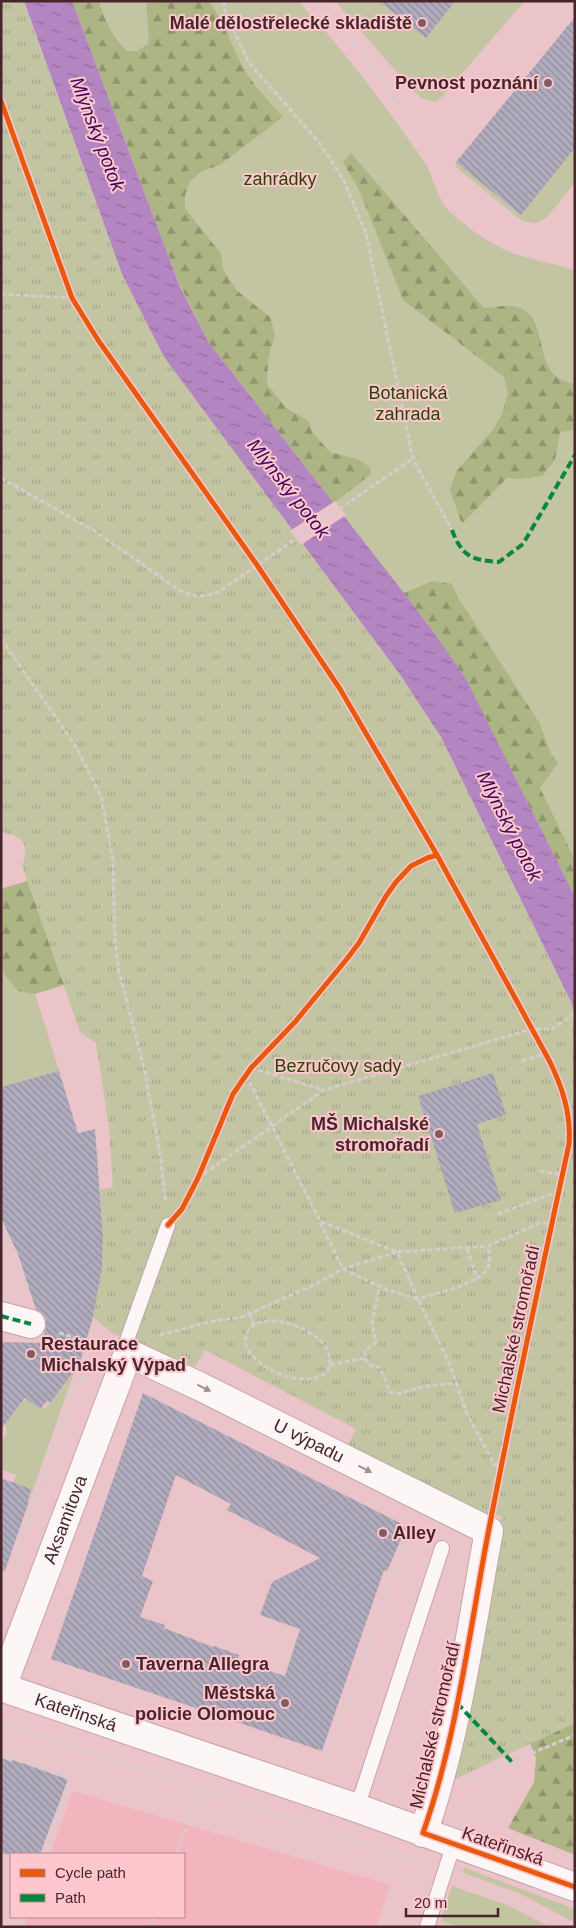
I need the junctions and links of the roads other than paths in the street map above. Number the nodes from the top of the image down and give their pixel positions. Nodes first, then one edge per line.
1 (168, 1225) road end
2 (1, 1316) edge
3 (42, 1328) road end
4 (128, 1353) junction
5 (489, 1531) joint
6 (442, 1548) dead end
7 (1, 1687) edge
8 (356, 1808) junction
9 (423, 1833) junction
10 (454, 1843) junction
11 (575, 1887) edge
12 (427, 1927) edge

1 - 4 lane
2 - 3 street
4 -> 5 street, U výpadu
4 - 7 street, Aksamitova
5 - 9 street, Michalské stromořadí
6 - 8 lane
7 - 8 street, Kateřinská
8 - 9 street, Kateřinská
9 - 10 street, Kateřinská
10 - 11 street, Kateřinská
10 - 12 lane

